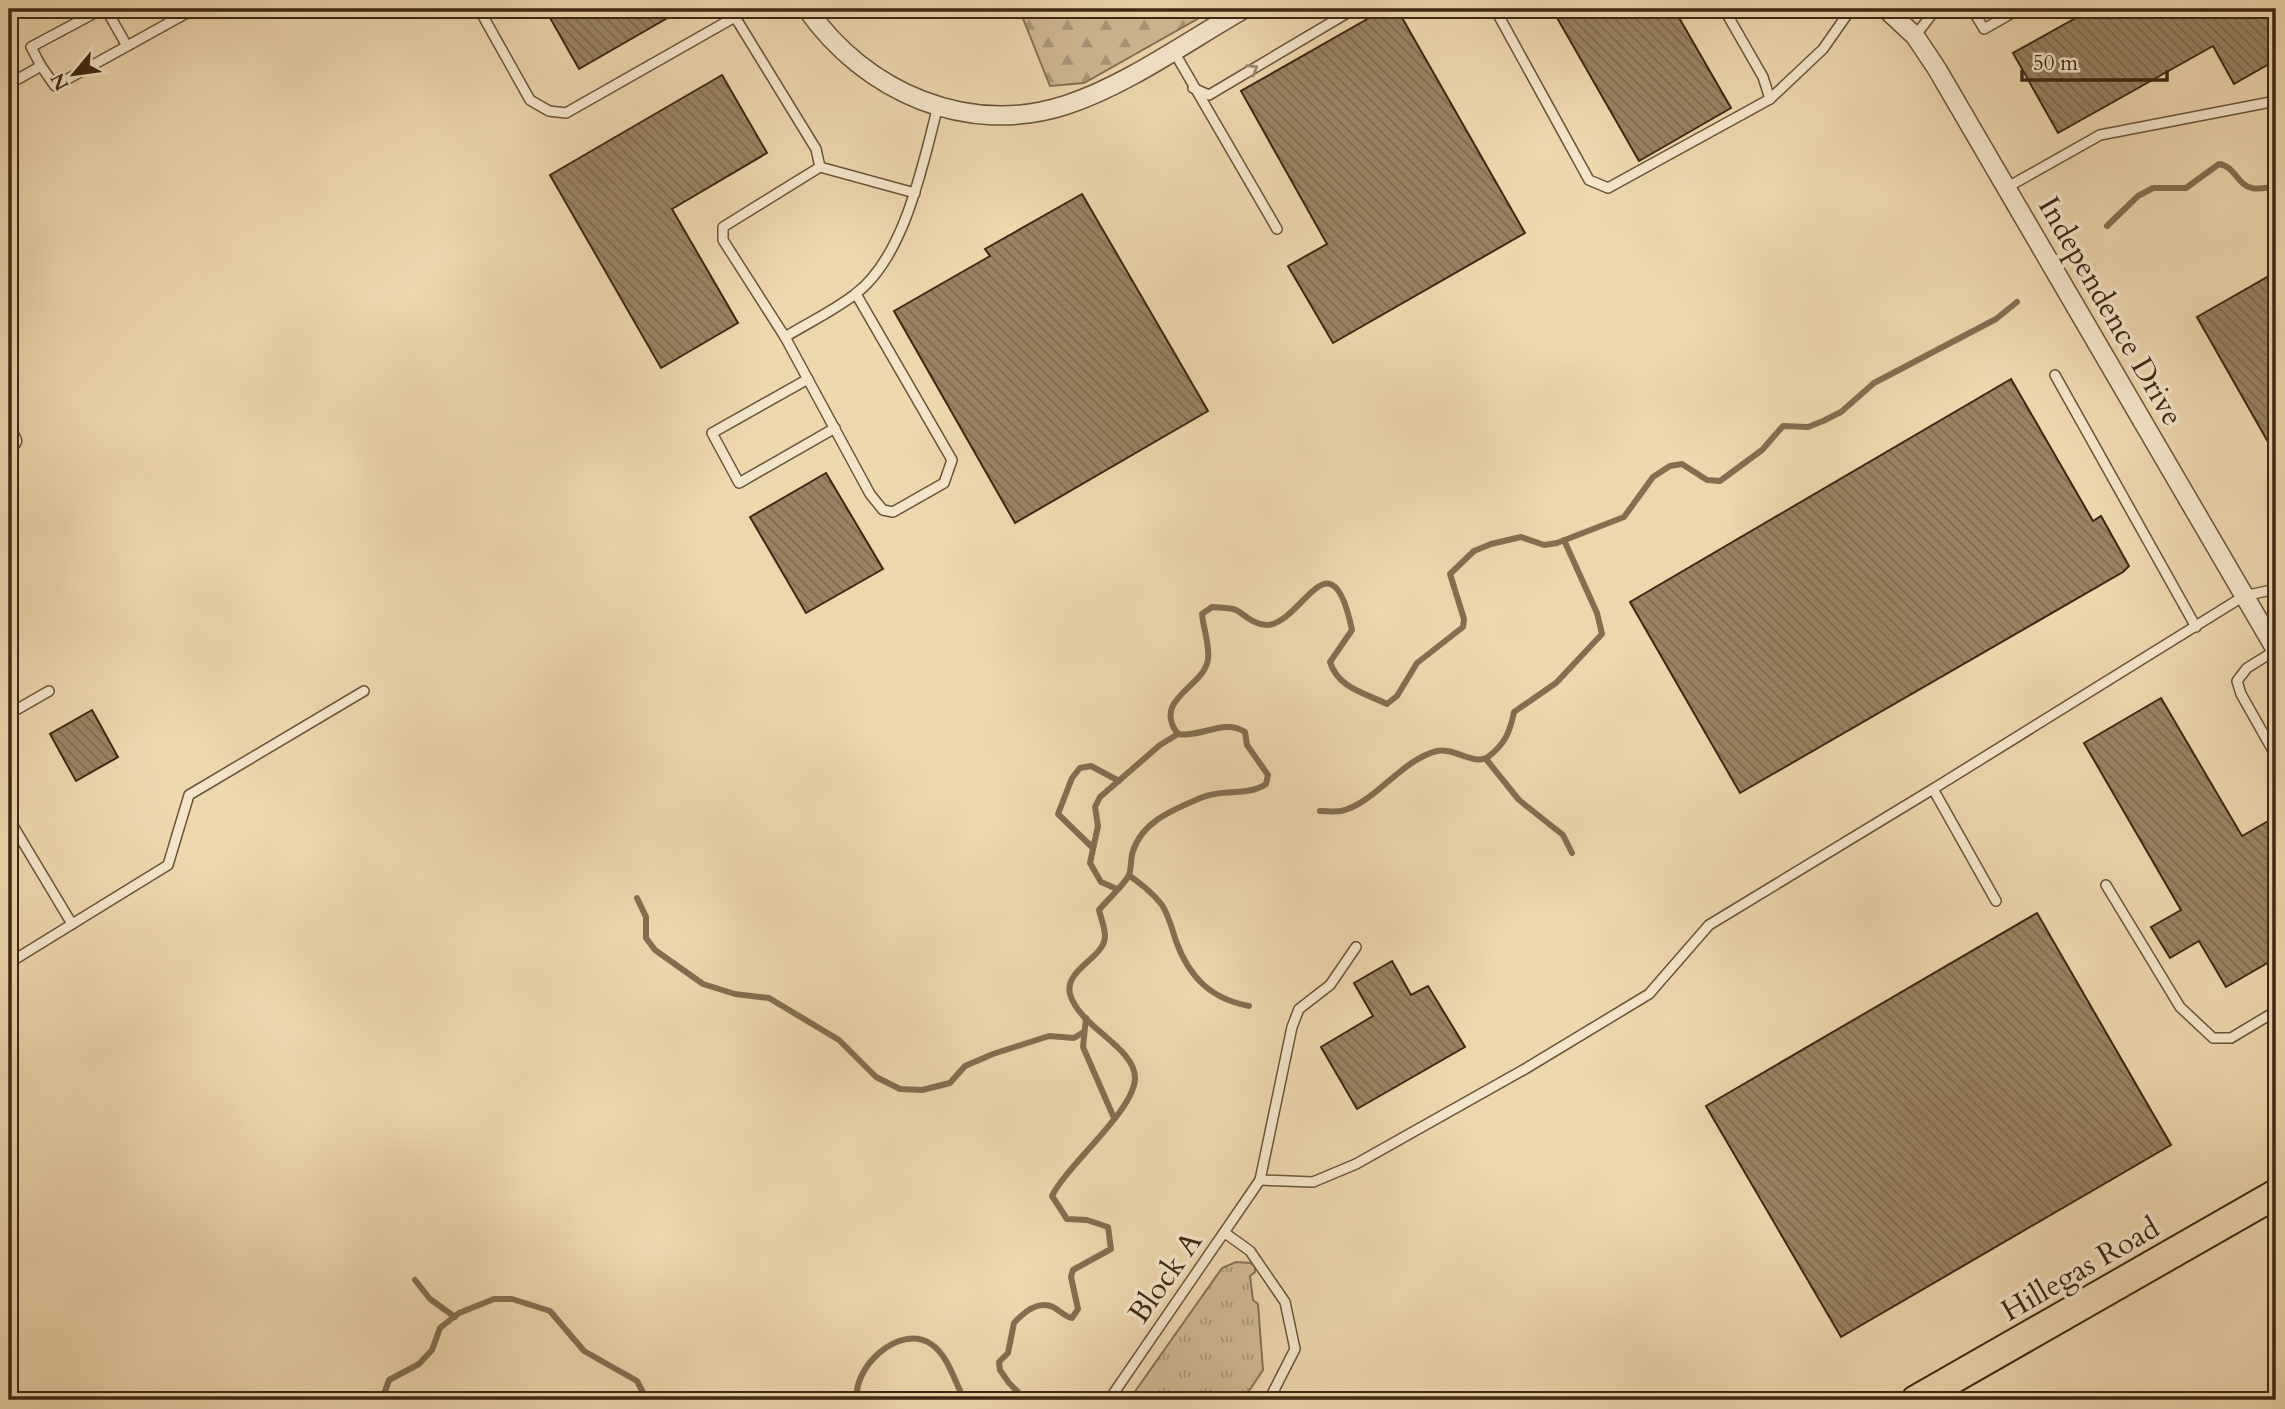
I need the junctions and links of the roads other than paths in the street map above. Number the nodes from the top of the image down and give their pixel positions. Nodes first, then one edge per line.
1 (104, 9) edge
2 (164, 9) edge
3 (194, 9) edge
4 (479, 9) edge
5 (749, 9) edge
6 (807, 9) edge
7 (1244, 9) edge
8 (1354, 9) edge
9 (1495, 9) edge
10 (1724, 9) edge
11 (1851, 9) edge
12 (1886, 9) edge
13 (1936, 9) edge
14 (1972, 9) edge
15 (2019, 9) edge
16 (735, 17) junction
17 (172, 21) junction
18 (1915, 36) junction
19 (127, 46) junction
20 (1173, 50) junction
21 (41, 66) junction
22 (9, 77) edge
23 (1193, 88) junction
24 (1770, 99) junction
25 (2276, 101) edge
26 (946, 108) junction
27 (820, 167) junction
28 (2006, 188) junction
29 (915, 193) junction
30 (1277, 229) dead end
31 (856, 294) junction
32 (785, 337) junction
33 (2055, 375) dead end
34 (808, 379) junction
35 (835, 428) junction
36 (2276, 589) edge
37 (2244, 596) junction
38 (2196, 627) junction
39 (2276, 650) edge
40 (49, 691) dead end
41 (364, 691) dead end
42 (9, 714) edge
43 (2276, 756) edge
44 (1933, 789) junction
45 (9, 819) edge
46 (2106, 885) dead end
47 (1996, 901) dead end
48 (72, 924) junction
49 (1356, 947) dead end
50 (9, 963) edge
51 (2276, 1012) edge
52 (1260, 1180) junction
53 (2276, 1194) edge
54 (1225, 1233) junction
55 (1109, 1400) edge
56 (1269, 1400) edge
57 (1916, 1400) edge

1 - 19 lane
1 - 21 lane
2 - 17 lane
3 - 17 lane
4 - 16 lane
5 - 16 lane
6 - 26 street
7 - 20 street
23 -> 8 lane
9 - 24 lane
10 - 24 lane
11 - 24 lane
12 - 18 street, Independence Drive
13 - 18 lane
14 - 15 lane
16 - 27 lane
17 - 19 lane
18 - 28 street, Independence Drive
19 - 21 lane
20 - 23 lane
20 - 26 street
21 - 22 lane
23 - 30 lane
25 - 28 lane
26 - 29 lane
27 - 29 lane
27 - 32 lane
28 - 37 street, Independence Drive
29 - 31 lane
31 - 32 lane
31 - 35 lane
32 - 34 lane
33 - 38 lane
34 - 35 lane
34 - 35 lane
36 - 37 lane
37 - 38 lane
37 - 39 street, Independence Drive
38 - 44 lane
39 - 43 lane
40 - 42 lane
41 - 48 lane
44 - 47 lane
44 - 52 lane
45 - 48 lane
46 - 51 lane
48 - 50 lane
49 - 52 lane
52 - 54 lane, Block A
53 - 57 main road, Hillegas Road
54 - 55 lane, Block A
54 - 56 lane

